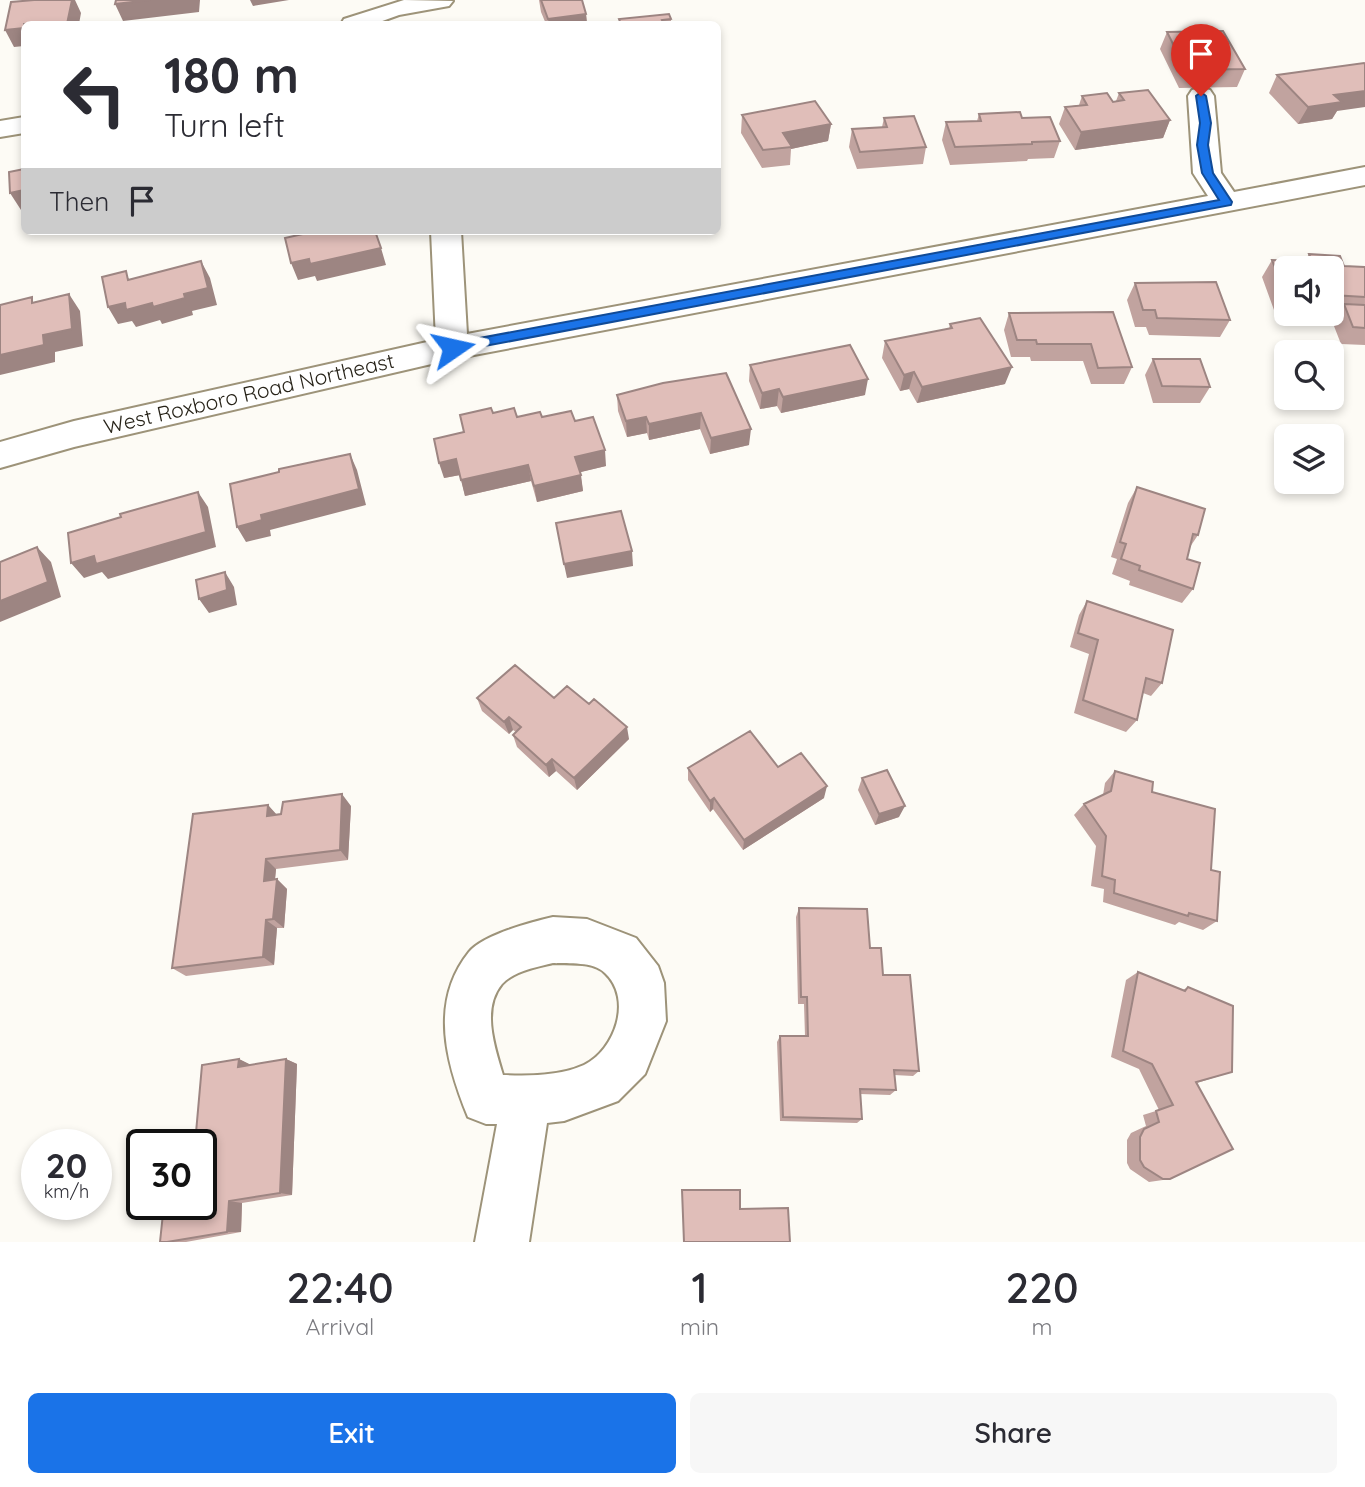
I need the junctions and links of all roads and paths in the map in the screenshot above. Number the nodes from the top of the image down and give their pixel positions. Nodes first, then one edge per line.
1 (441, 9) edge
2 (360, 21) edge
3 (1201, 96) dead end
4 (21, 126) edge
5 (0, 129) edge
6 (1365, 176) edge
7 (1226, 202) junction
8 (446, 235) edge
9 (453, 348) junction
10 (0, 455) edge
11 (526, 1101) dead end
12 (502, 1242) edge

1 - 2 street
3 - 7 street
4 - 5 street
6 - 7 street, West Roxboro Road Northeast
7 - 9 street, West Roxboro Road Northeast
8 - 9 street
9 - 10 street, West Roxboro Road Northeast
11 - 12 street

